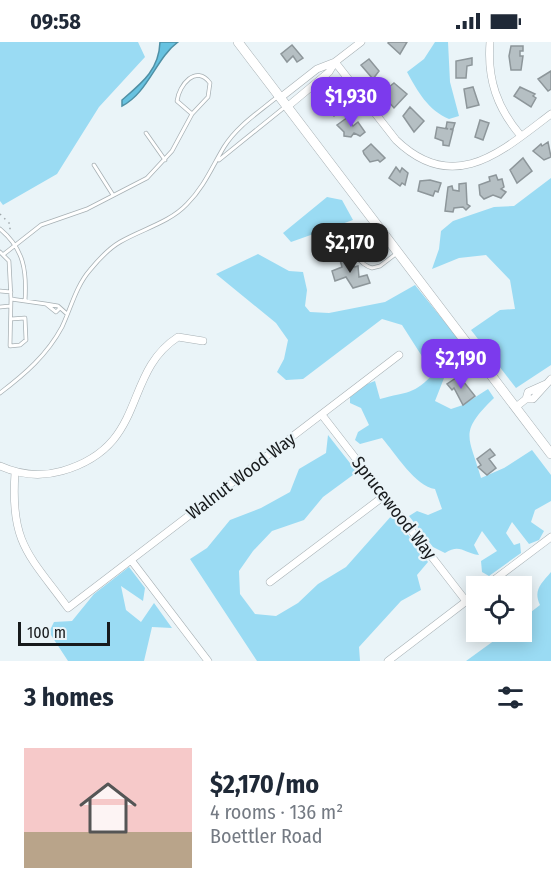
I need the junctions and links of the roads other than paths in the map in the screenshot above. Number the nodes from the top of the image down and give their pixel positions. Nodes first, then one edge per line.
1 (238, 42) edge
2 (361, 42) edge
3 (490, 42) edge
4 (335, 62) junction
5 (283, 101) junction
6 (192, 114) junction
7 (551, 114) edge
8 (146, 133) dead end
9 (521, 136) junction
10 (165, 159) junction
11 (217, 161) junction
12 (94, 165) dead end
13 (113, 195) junction
14 (376, 222) junction
15 (0, 229) edge
16 (15, 244) junction
17 (398, 252) junction
18 (2, 253) edge
19 (0, 291) edge
20 (11, 292) junction
21 (11, 299) junction
22 (25, 301) junction
23 (11, 306) junction
24 (0, 307) edge
25 (67, 314) junction
26 (11, 319) junction
27 (203, 341) dead end
28 (399, 355) dead end
29 (548, 381) edge
30 (0, 392) edge
31 (516, 407) junction
32 (322, 415) junction
33 (551, 454) edge
34 (0, 466) edge
35 (15, 473) junction
36 (384, 496) junction
37 (551, 537) edge
38 (131, 560) junction
39 (499, 576) edge
40 (270, 582) dead end
41 (466, 601) joint
42 (207, 661) edge
43 (388, 661) edge

1 - 5 street
2 - 4 street
3 - 9 street
4 - 5 street
4 - 5 street
4 - 9 street
5 - 11 lane
5 - 11 lane
5 - 14 street
6 - 6 lane
6 - 10 lane
7 - 9 street
8 - 10 lane
10 - 13 lane
11 - 25 lane
12 - 13 lane
13 - 16 lane
14 - 17 street
14 - 17 lane
15 - 16 lane
16 - 18 lane
16 - 22 lane
17 - 31 street
18 - 20 lane
19 - 20 lane
20 - 21 lane
21 - 22 lane
21 - 23 lane
22 - 25 lane
23 - 24 lane
23 - 26 lane
25 - 30 lane
26 - 26 lane
27 - 35 street
28 - 32 street, Walnut Wood Way
29 - 31 street
31 - 33 street
32 - 36 street, Sprucewood Way
32 - 38 street, Walnut Wood Way
34 - 35 street
35 - 38 street, Walnut Wood Way
36 - 40 street
36 - 41 street, Sprucewood Way
37 - 39 street
38 - 42 street
41 - 43 street

